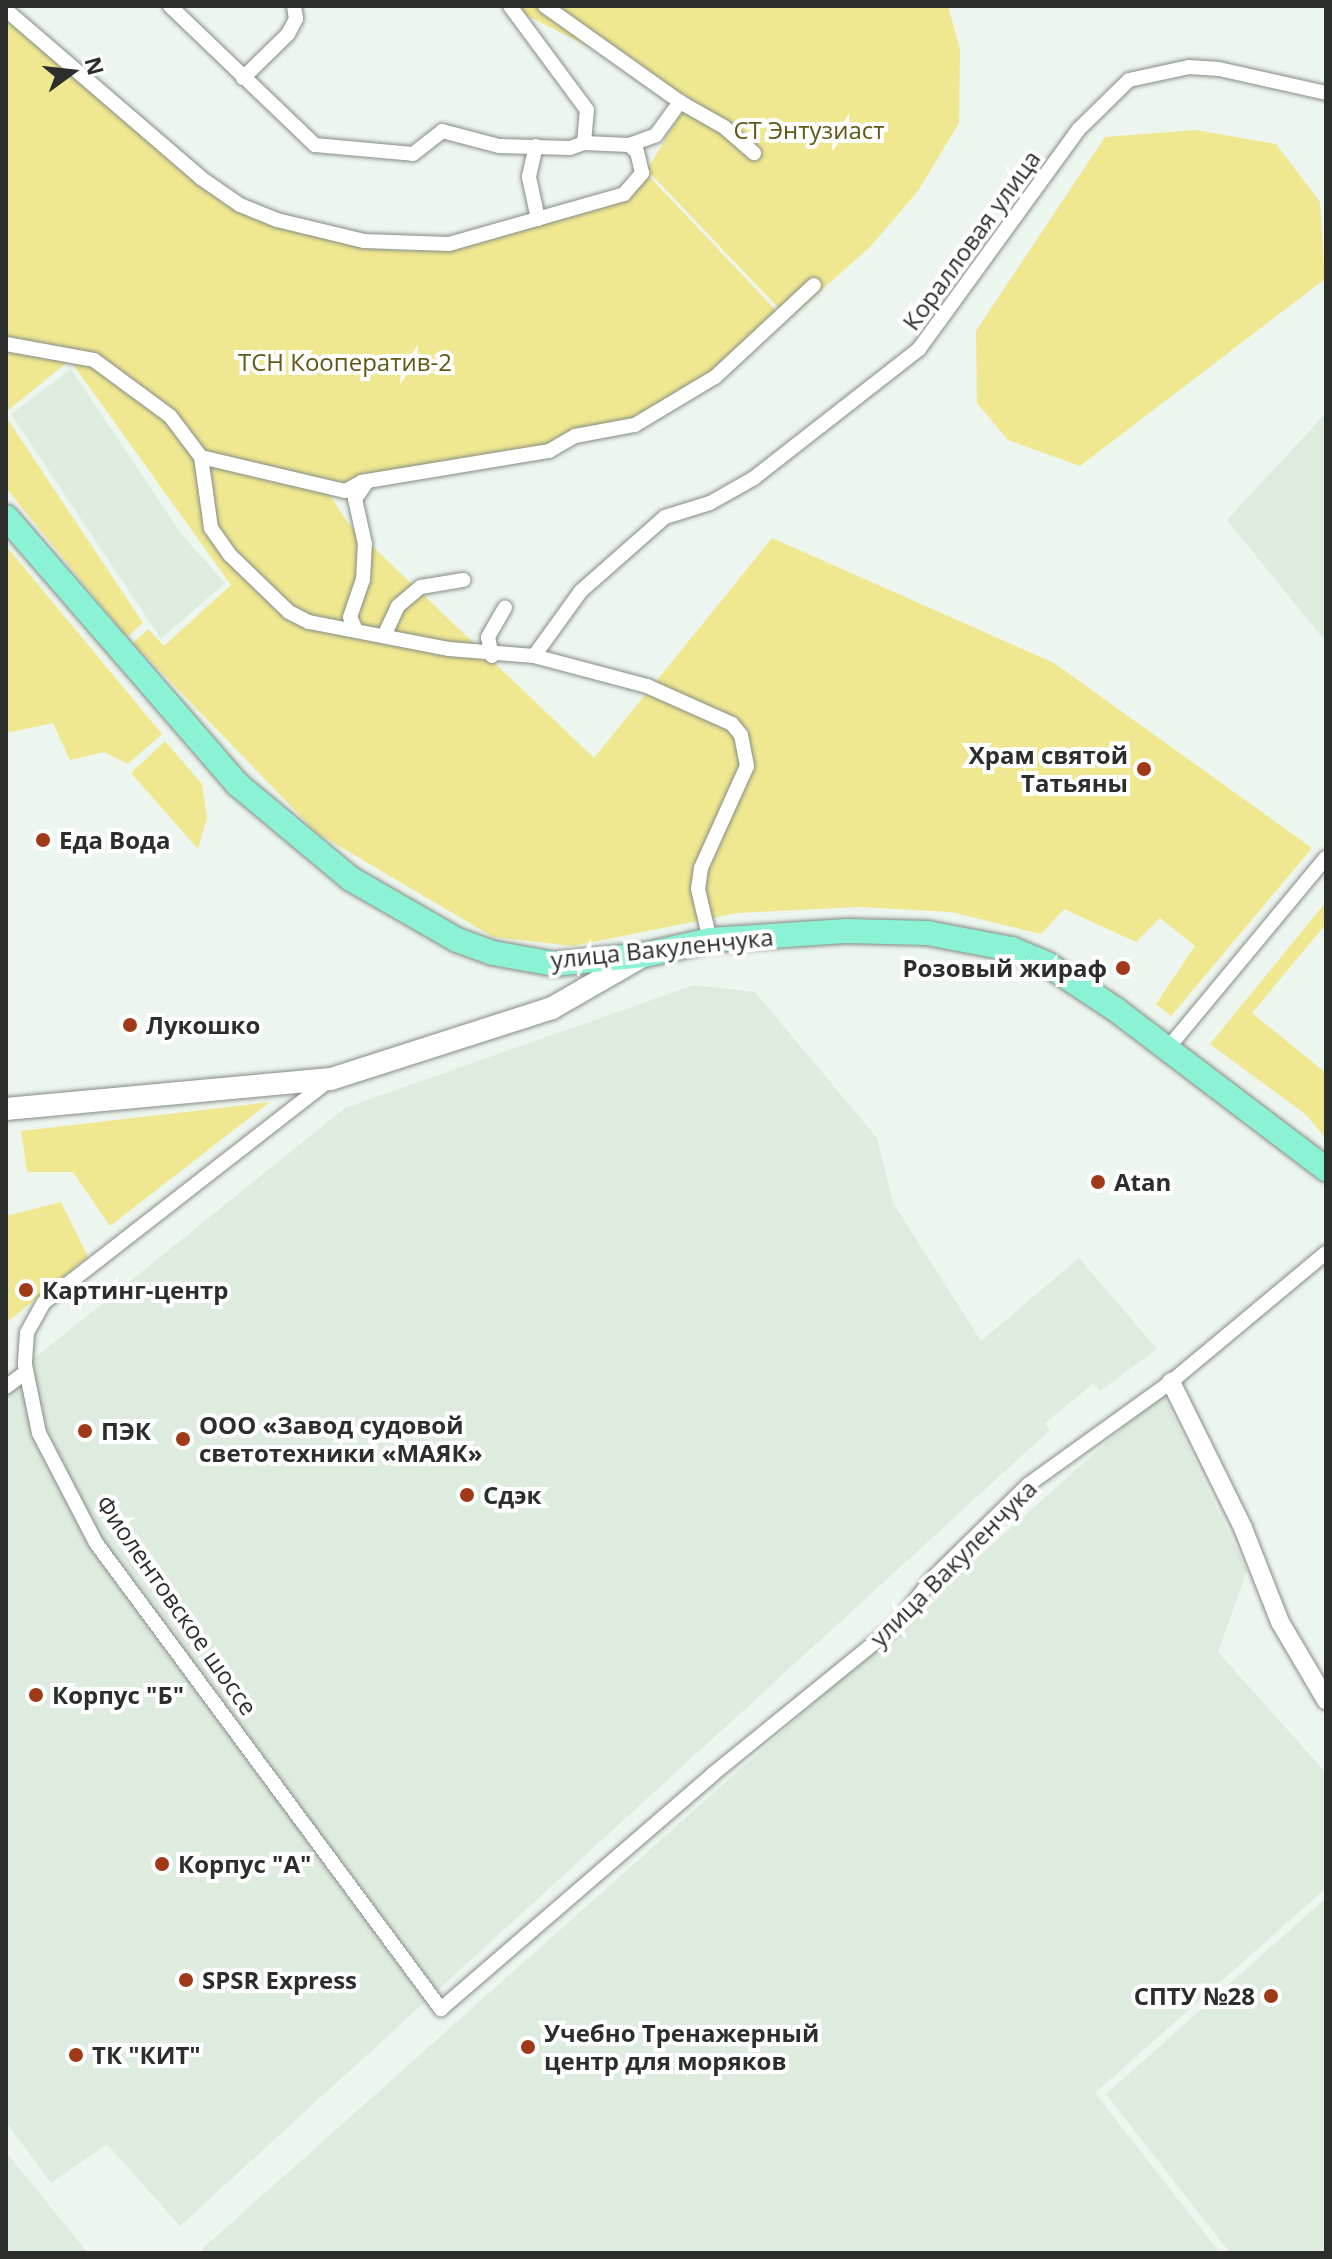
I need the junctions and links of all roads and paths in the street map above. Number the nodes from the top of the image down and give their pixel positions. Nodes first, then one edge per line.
1 (170, 6) edge
2 (294, 6) edge
3 (510, 6) edge
4 (545, 6) edge
5 (6, 10) edge
6 (243, 78) junction
7 (1326, 93) edge
8 (680, 102) junction
9 (584, 143) junction
10 (629, 145) junction
11 (536, 146) junction
12 (754, 153) dead end
13 (538, 219) junction
14 (814, 285) dead end
15 (6, 344) edge
16 (201, 457) junction
17 (366, 481) junction
18 (6, 517) edge
19 (463, 580) dead end
20 (505, 608) dead end
21 (356, 630) junction
22 (384, 636) junction
23 (497, 655) junction
24 (534, 656) junction
25 (1326, 858) edge
26 (710, 940) junction
27 (644, 955) junction
28 (554, 964) junction
29 (552, 1008) junction
30 (1168, 1048) junction
31 (331, 1079) junction
32 (6, 1109) edge
33 (1326, 1169) edge
34 (1326, 1253) edge
35 (26, 1372) junction
36 (1171, 1382) junction
37 (6, 1387) edge
38 (1326, 1700) edge
39 (441, 2009) joint

1 - 6 street
2 - 6 street
3 - 9 street
4 - 8 street
5 - 13 street
6 - 11 street
7 - 24 street, Коралловая улица
8 - 10 street
8 - 12 street
9 - 10 street
9 - 11 street
10 - 13 street
11 - 13 street
14 - 17 street
15 - 16 street
16 - 17 street
16 - 21 street
17 - 21 street
18 - 28 main road, улица Вакуленчука
19 - 22 street
20 - 23 street
21 - 22 street
22 - 23 street
23 - 24 street
24 - 26 street
25 - 30 street
26 - 27 main road, улица Вакуленчука
26 - 30 main road, улица Вакуленчука
27 - 28 main road, улица Вакуленчука
27 - 29 main road, Фиолентовское шоссе
28 - 29 main road
29 - 31 main road, Фиолентовское шоссе
30 - 33 main road, улица Вакуленчука
31 - 32 main road, Фиолентовское шоссе
31 - 35 street, Фиолентовское шоссе
34 - 36 street, улица Вакуленчука
35 - 37 street
35 - 39 street, Фиолентовское шоссе
36 - 38 street
36 - 39 street, улица Вакуленчука

